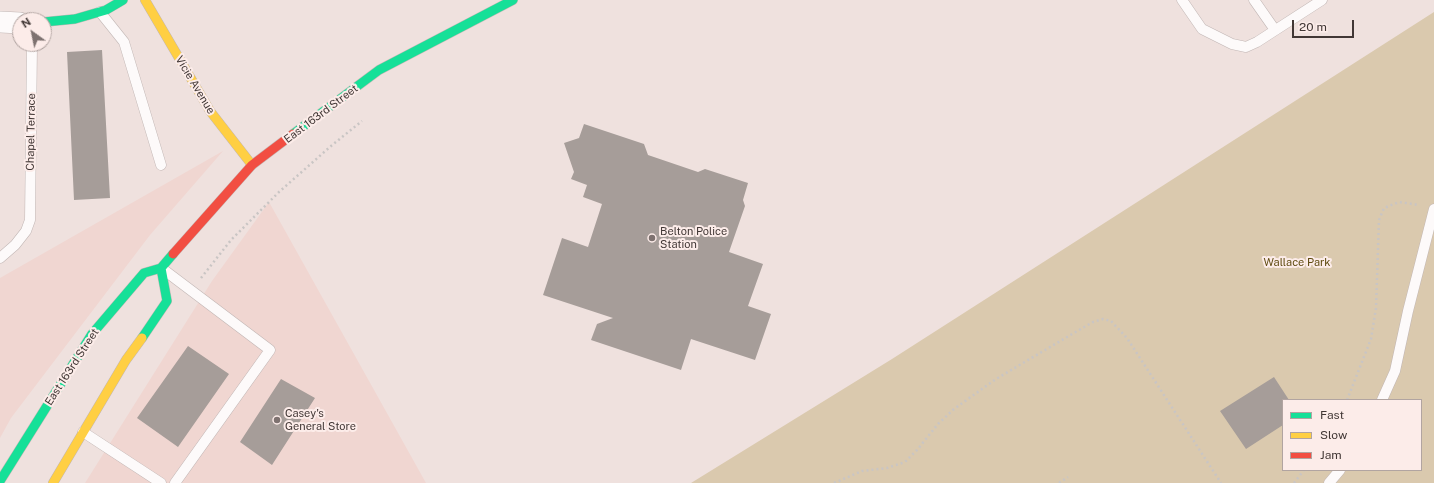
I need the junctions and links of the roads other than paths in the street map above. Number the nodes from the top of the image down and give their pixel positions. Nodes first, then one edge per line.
1 (123, 0) edge
2 (145, 0) edge
3 (513, 0) edge
4 (1182, 0) edge
5 (1254, 0) edge
6 (1322, 0) edge
7 (100, 12) junction
8 (52, 21) edge
9 (0, 22) edge
10 (12, 23) edge
11 (1275, 30) junction
12 (32, 52) edge
13 (161, 165) dead end
14 (252, 165) junction
15 (1433, 210) edge
16 (0, 258) edge
17 (161, 268) junction
18 (1382, 399) edge
19 (83, 432) junction
20 (1339, 471) edge
21 (0, 481) edge
22 (53, 483) edge
23 (161, 483) edge
24 (175, 483) edge
25 (1329, 483) edge

1 - 7 street
2 - 14 street, Vicie Avenue
3 - 14 street, East 163rd Street
4 - 11 lane
5 - 11 lane
6 - 11 lane
7 - 8 street
7 - 13 lane
9 - 10 street
12 - 16 lane, Chapel Terrace
14 - 17 street, East 163rd Street
15 - 18 lane
17 - 19 street
17 - 21 street, East 163rd Street
17 - 24 lane
19 - 22 street
19 - 23 lane
20 - 25 lane

